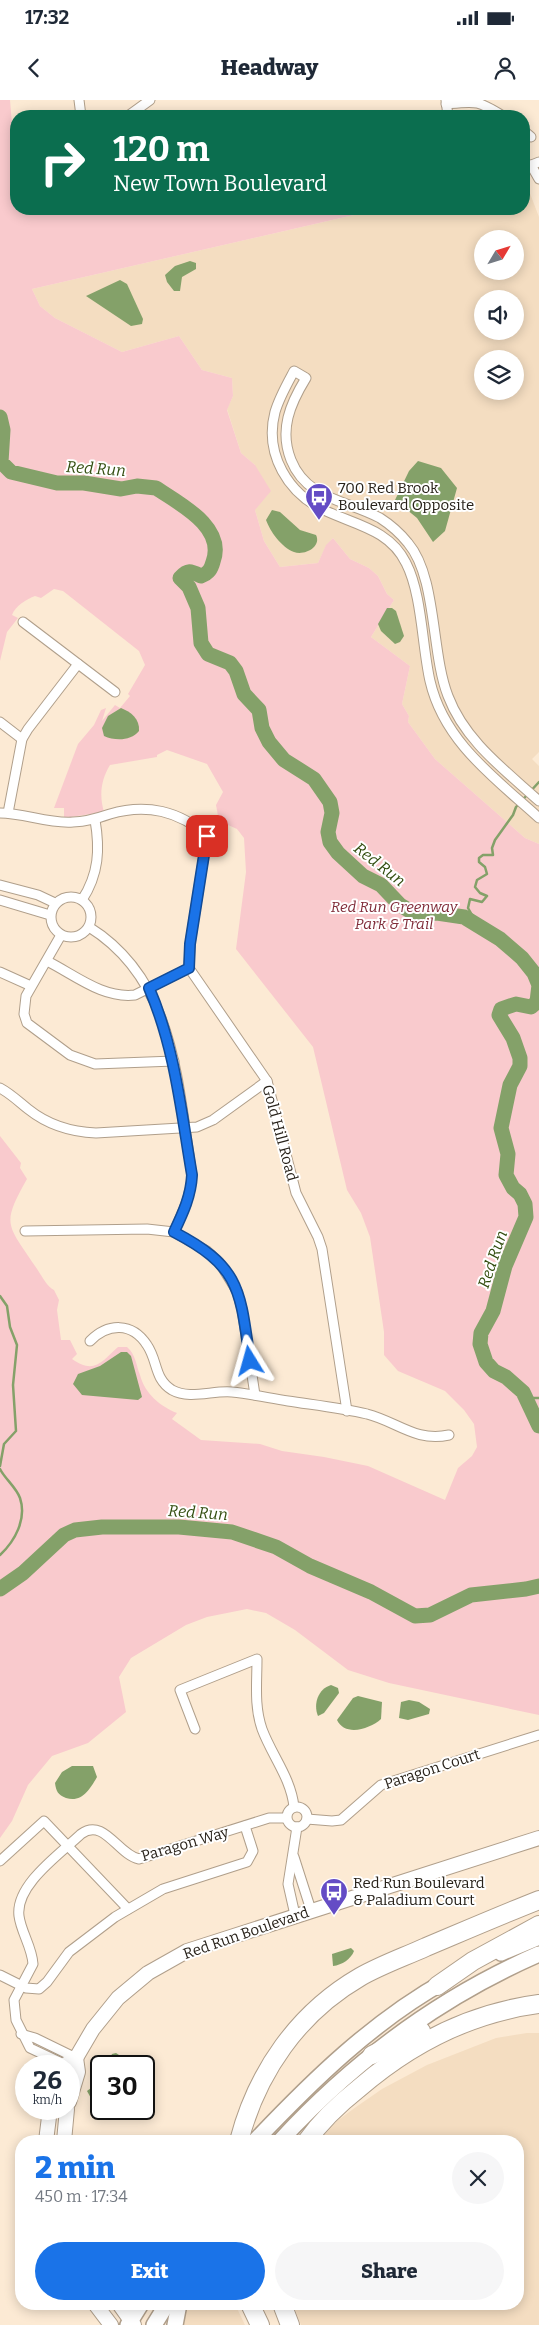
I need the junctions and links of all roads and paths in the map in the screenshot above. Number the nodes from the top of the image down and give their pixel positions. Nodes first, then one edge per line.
1 (150, 100) edge
2 (446, 102) edge
3 (136, 110) edge
4 (495, 110) edge
5 (531, 165) edge
6 (539, 179) edge
7 (23, 622) dead end
8 (78, 664) junction
9 (114, 692) dead end
10 (0, 722) edge
11 (22, 739) junction
12 (539, 801) edge
13 (4, 813) edge
14 (539, 818) edge
15 (95, 820) junction
16 (0, 885) edge
17 (0, 900) edge
18 (82, 900) junction
19 (56, 903) junction
20 (50, 915) junction
21 (89, 927) junction
22 (61, 935) junction
23 (47, 961) junction
24 (189, 968) junction
25 (0, 972) edge
26 (31, 986) junction
27 (149, 988) junction
28 (174, 1061) junction
29 (267, 1081) junction
30 (0, 1088) edge
31 (184, 1128) junction
32 (25, 1232) dead end
33 (174, 1232) junction
34 (90, 1341) dead end
35 (255, 1395) junction
36 (347, 1411) junction
37 (449, 1435) dead end
38 (196, 1729) dead end
39 (539, 1735) edge
40 (294, 1807) junction
41 (286, 1818) junction
42 (307, 1819) junction
43 (245, 1826) junction
44 (297, 1827) junction
45 (539, 1838) edge
46 (68, 1846) junction
47 (294, 1857) junction
48 (0, 1861) edge
49 (539, 1900) edge
50 (128, 1909) junction
51 (311, 1910) junction
52 (294, 1916) junction
53 (539, 1925) edge
54 (539, 1938) edge
55 (539, 1954) edge
56 (0, 1975) edge
57 (21, 1986) junction
58 (437, 1986) junction
59 (539, 1996) edge
60 (539, 2004) edge
61 (21, 2034) junction
62 (48, 2055) edge
63 (57, 2055) edge
64 (74, 2055) edge
65 (372, 2055) junction
66 (49, 2120) edge
67 (66, 2120) edge
68 (47, 2135) edge
69 (65, 2135) edge
70 (241, 2135) edge
71 (261, 2135) edge
72 (286, 2135) edge
73 (313, 2135) edge
74 (100, 2310) edge
75 (123, 2310) edge
76 (138, 2310) edge
77 (163, 2310) edge
78 (178, 2310) edge
79 (253, 2310) edge
80 (284, 2310) edge
81 (131, 2324) edge
82 (111, 2325) edge
83 (154, 2325) edge
84 (175, 2325) edge
85 (260, 2325) edge
86 (290, 2325) edge

1 - 3 street
2 - 4 street
5 - 6 street
7 - 8 street
8 - 9 street
8 - 11 street
10 - 11 street
11 - 13 street
12 - 14 street
13 - 15 street
15 - 18 street
15 - 24 street
16 - 19 street
17 - 20 street
18 - 19 street
18 - 21 street
19 - 20 street
20 - 22 street
21 - 22 street
21 - 27 street
22 - 23 street
23 - 26 street
23 - 27 street
24 - 27 street
24 - 29 street, Gold Hill Road
25 - 26 street
26 - 28 street
27 - 28 street
28 - 31 street
29 - 31 street
29 - 36 street, Gold Hill Road
30 - 31 street
31 - 33 street
32 - 33 street
33 - 35 street
34 - 35 street
35 - 36 street
36 - 37 street
38 - 40 street
39 - 42 street, Paragon Court
40 - 41 street
40 - 42 street
41 - 43 street, Paragon Way
41 - 44 street
42 - 44 street
43 - 46 street, Paragon Way
43 - 50 street
44 - 47 street
45 - 51 main road, Red Run Boulevard
46 - 48 street
46 - 50 street
46 - 57 street, Paragon Way
47 - 51 street
47 - 52 street
49 - 70 highway
50 - 57 street
51 - 52 main road, Red Run Boulevard
52 - 64 main road, Red Run Boulevard
53 - 58 highway
54 - 58 main road
55 - 65 main road
56 - 57 street
57 - 61 street, Paragon Way
58 - 71 main road
59 - 65 highway
60 - 73 highway
61 - 62 street
61 - 63 street
65 - 72 main road
66 - 68 main road
67 - 69 main road
74 - 82 main road
75 - 81 main road
76 - 81 main road
77 - 83 main road
78 - 84 main road
79 - 85 highway
80 - 86 highway

